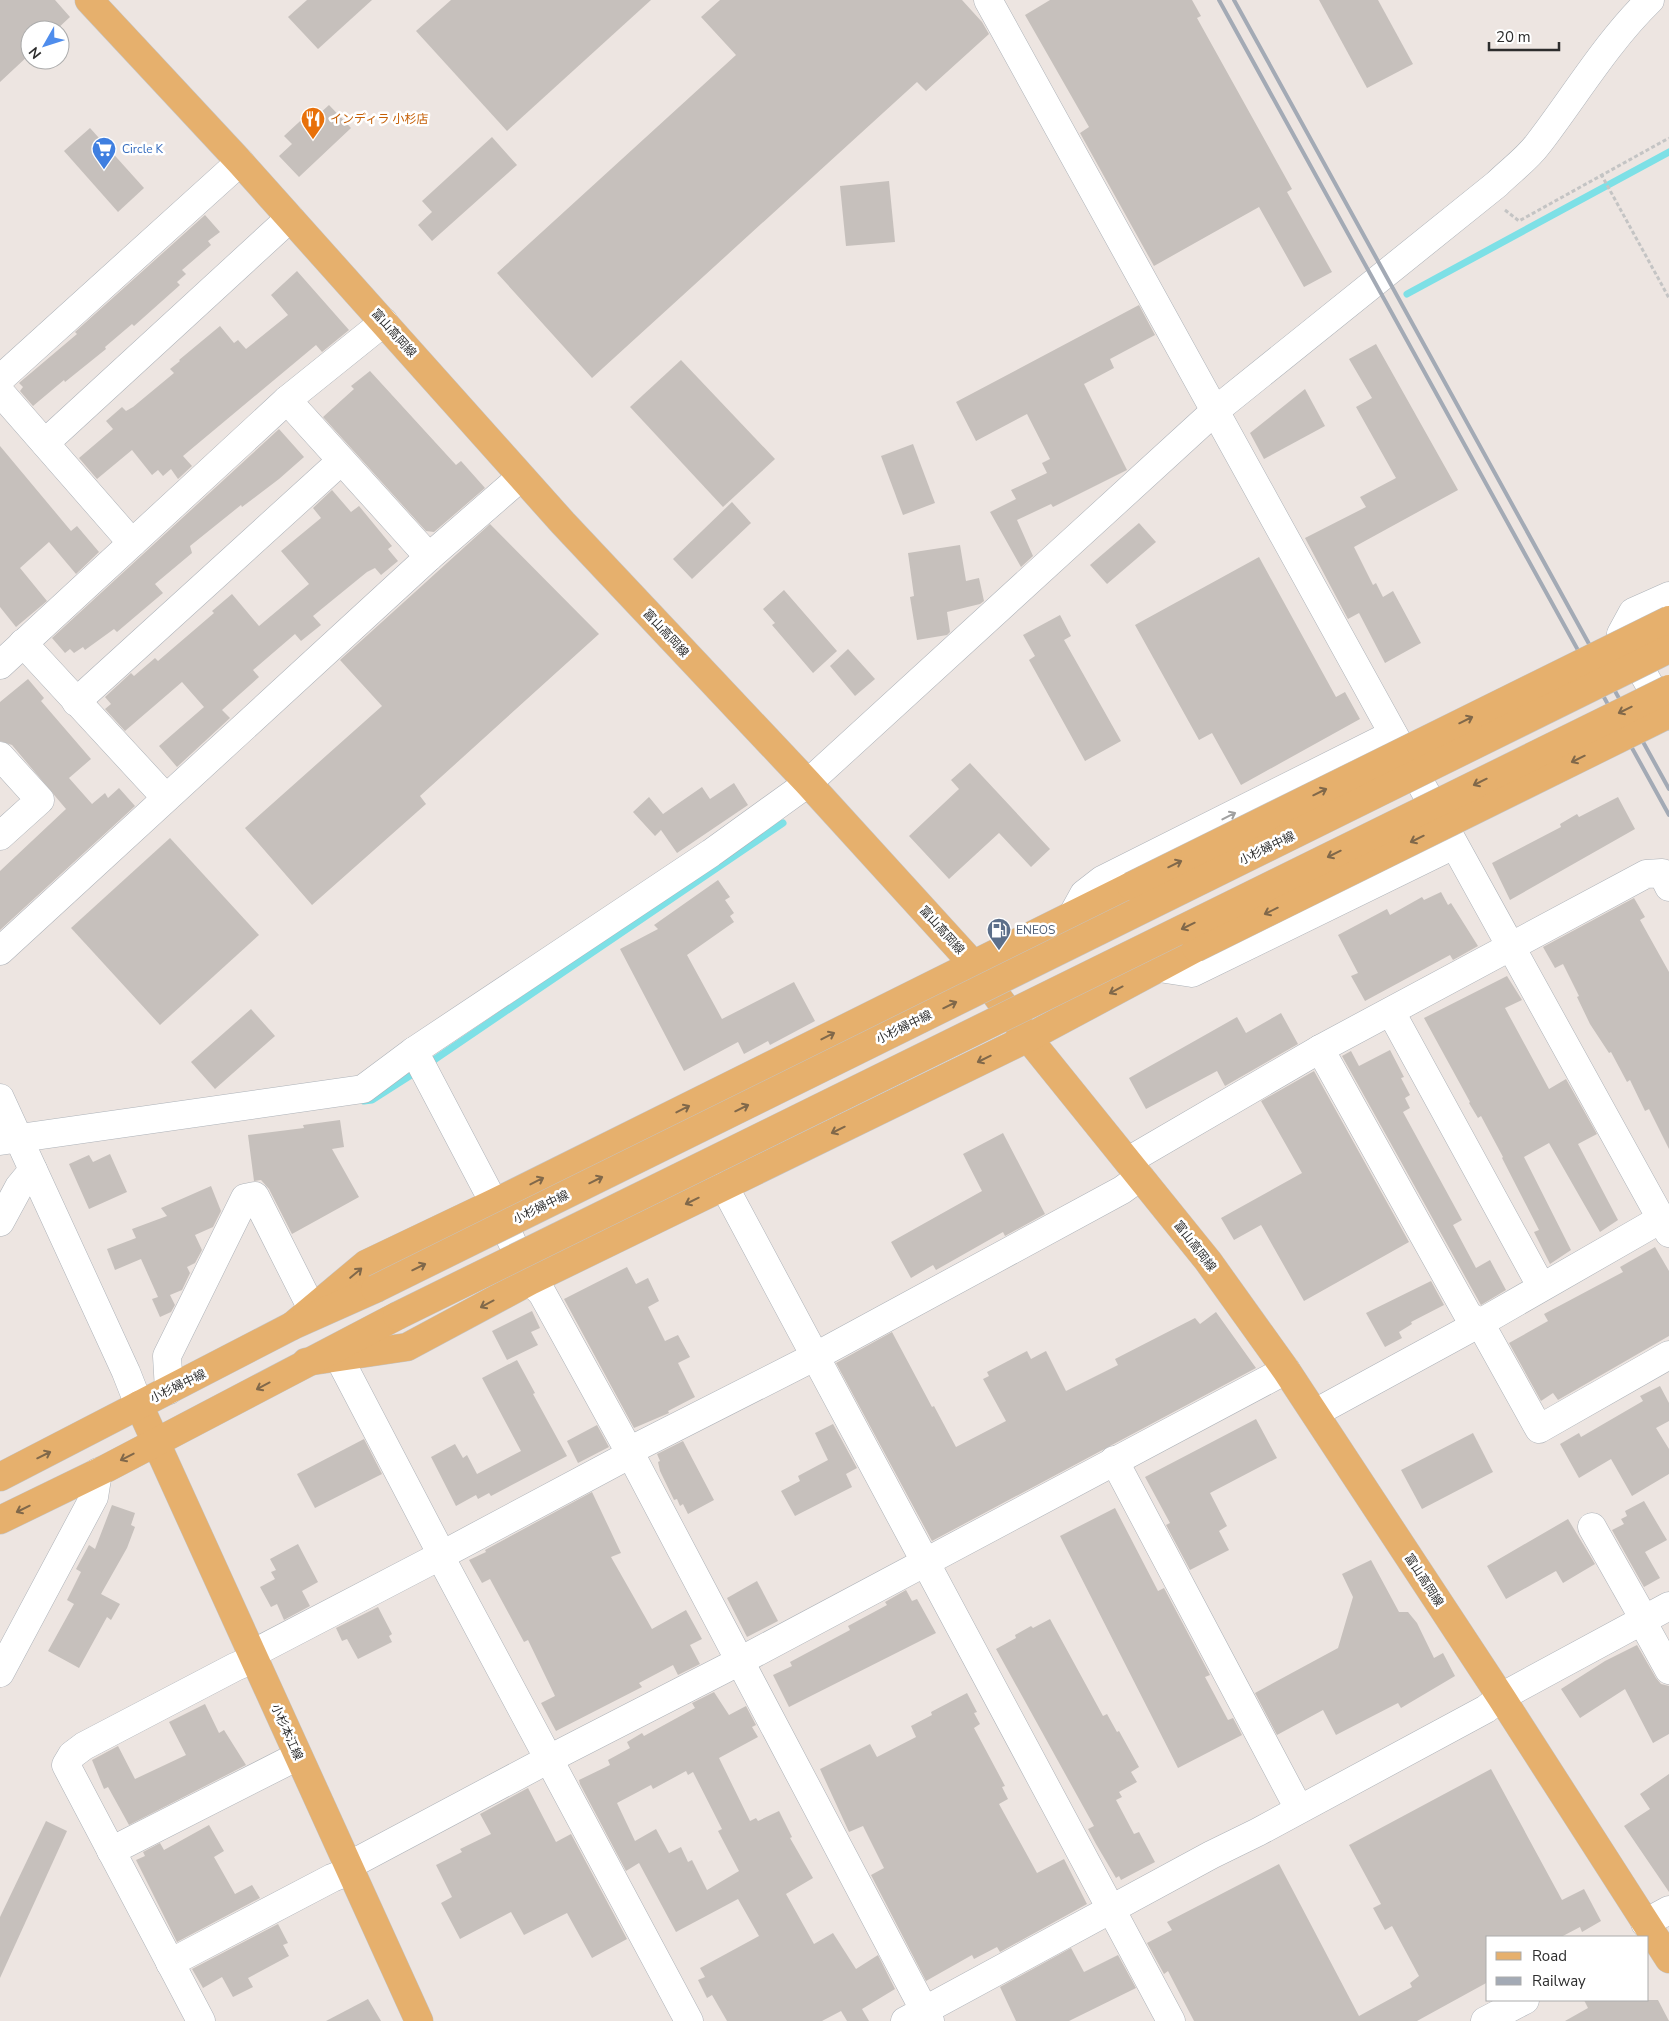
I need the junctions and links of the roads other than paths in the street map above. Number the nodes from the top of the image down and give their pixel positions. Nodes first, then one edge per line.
1 (89, 0) edge
2 (988, 0) edge
3 (1650, 0) edge
4 (240, 162) junction
5 (290, 218) junction
6 (384, 322) junction
7 (0, 379) edge
8 (0, 392) edge
9 (287, 400) junction
10 (1216, 410) junction
11 (45, 443) junction
12 (341, 461) junction
13 (521, 477) junction
14 (132, 542) junction
15 (429, 557) junction
16 (1669, 596) edge
17 (1669, 620) edge
18 (24, 642) junction
19 (1669, 649) edge
20 (0, 665) edge
21 (1669, 689) edge
22 (76, 702) junction
23 (1669, 714) edge
24 (1669, 720) edge
25 (1393, 734) junction
26 (0, 756) edge
27 (808, 783) junction
28 (166, 798) junction
29 (0, 836) edge
30 (1454, 845) junction
31 (1669, 886) edge
32 (1073, 914) junction
33 (1510, 948) junction
34 (0, 951) edge
35 (973, 964) junction
36 (1159, 968) junction
37 (1391, 1012) junction
38 (1028, 1038) junction
39 (1320, 1049) junction
40 (414, 1051) junction
41 (0, 1098) edge
42 (10, 1139) edge
43 (1134, 1169) junction
44 (33, 1170) junction
45 (724, 1186) junction
46 (494, 1203) junction
47 (0, 1222) edge
48 (1665, 1226) edge
49 (530, 1281) junction
50 (1541, 1286) junction
51 (302, 1318) junction
52 (1480, 1323) junction
53 (1669, 1355) edge
54 (816, 1356) junction
55 (339, 1358) junction
56 (306, 1362) junction
57 (1286, 1370) junction
58 (169, 1390) junction
59 (139, 1405) junction
60 (1314, 1413) junction
61 (156, 1442) junction
62 (630, 1452) junction
63 (1114, 1460) junction
64 (98, 1472) junction
65 (0, 1477) edge
66 (0, 1520) edge
67 (1592, 1527) dead end
68 (441, 1556) junction
69 (926, 1560) junction
70 (1669, 1606) edge
71 (1643, 1620) junction
72 (253, 1657) junction
73 (740, 1661) junction
74 (1669, 1670) edge
75 (0, 1673) edge
76 (1501, 1697) junction
77 (298, 1756) junction
78 (548, 1759) junction
79 (1299, 1809) junction
80 (111, 1851) junction
81 (349, 1869) junction
82 (1112, 1908) junction
83 (1669, 1910) edge
84 (1647, 1931) edge
85 (1669, 1959) edge
86 (170, 1962) junction
87 (1523, 2001) edge
88 (920, 2017) edge
89 (201, 2021) edge
90 (419, 2021) edge
91 (689, 2021) edge
92 (1171, 2021) edge
93 (1485, 2021) edge

1 - 4 main road, 富山高岡線
2 - 10 street
3 - 10 street
4 - 5 main road, 富山高岡線
4 - 7 street
5 - 6 main road, 富山高岡線
5 - 11 street
6 - 9 street
6 - 13 main road, 富山高岡線
8 - 11 street
9 - 12 street
9 - 14 street
10 - 25 street
10 - 27 street
11 - 14 street
12 - 15 street
12 - 22 street
13 - 15 street
13 - 27 main road, 富山高岡線
14 - 18 street
15 - 28 street
16 - 24 street
32 -> 17 main road, bridge
18 - 20 street
18 - 22 street
51 -> 19 main road, 小杉婦中線, bridge
21 -> 56 main road, bridge
22 - 28 street
23 -> 36 main road, bridge
25 - 30 street
32 -> 25 street
26 - 29 street
27 - 35 main road, 富山高岡線
27 - 40 street
28 - 34 street
30 - 33 street
30 - 36 street
31 - 33 street
32 - 35 main road
33 - 37 street
33 - 48 street
35 - 38 main road, 富山高岡線
46 -> 35 main road
36 -> 38 main road
37 - 39 street
37 - 50 street
38 - 43 main road, 富山高岡線
38 -> 45 main road
39 - 43 street
39 - 52 street
40 - 42 street
40 - 46 street
41 - 42 street
42 - 44 street
43 - 54 street
43 - 57 main road, 富山高岡線
44 - 47 street
44 - 59 street
45 -> 49 main road
45 - 54 street
46 - 49 street
51 -> 46 main road
48 - 50 street
49 -> 55 main road
49 - 62 street
50 - 52 street
51 - 58 main road, 小杉婦中線
51 - 58 street
52 - 53 street
52 - 60 street
54 - 62 street
54 - 69 street
55 - 56 main road
55 - 68 street
56 -> 61 main road
57 - 60 main road, 富山高岡線
57 - 63 street
58 - 59 main road, 小杉婦中線
59 - 61 main road, 小杉本江線
65 -> 59 main road
60 - 76 main road, 富山高岡線
61 -> 64 main road
61 - 72 main road, 小杉本江線
62 - 68 street
62 - 73 street
63 - 69 street
63 - 79 street
64 -> 66 main road
64 - 75 street
67 - 71 street
68 - 72 street
68 - 78 street
69 - 73 street
69 - 82 street
70 - 71 street
71 - 74 street
71 - 76 street
72 - 77 main road, 小杉本江線
72 - 80 street
73 - 78 street
73 - 88 street
76 - 79 street
76 - 84 main road, 富山高岡線
77 - 80 street
77 - 81 main road, 小杉本江線
78 - 81 street
78 - 91 street
79 - 82 street
80 - 86 street
81 - 86 street
81 - 90 main road, 小杉本江線
82 - 88 street
82 - 92 street
83 - 84 street
84 - 85 main road, 富山高岡線
86 - 89 street
87 - 93 street

